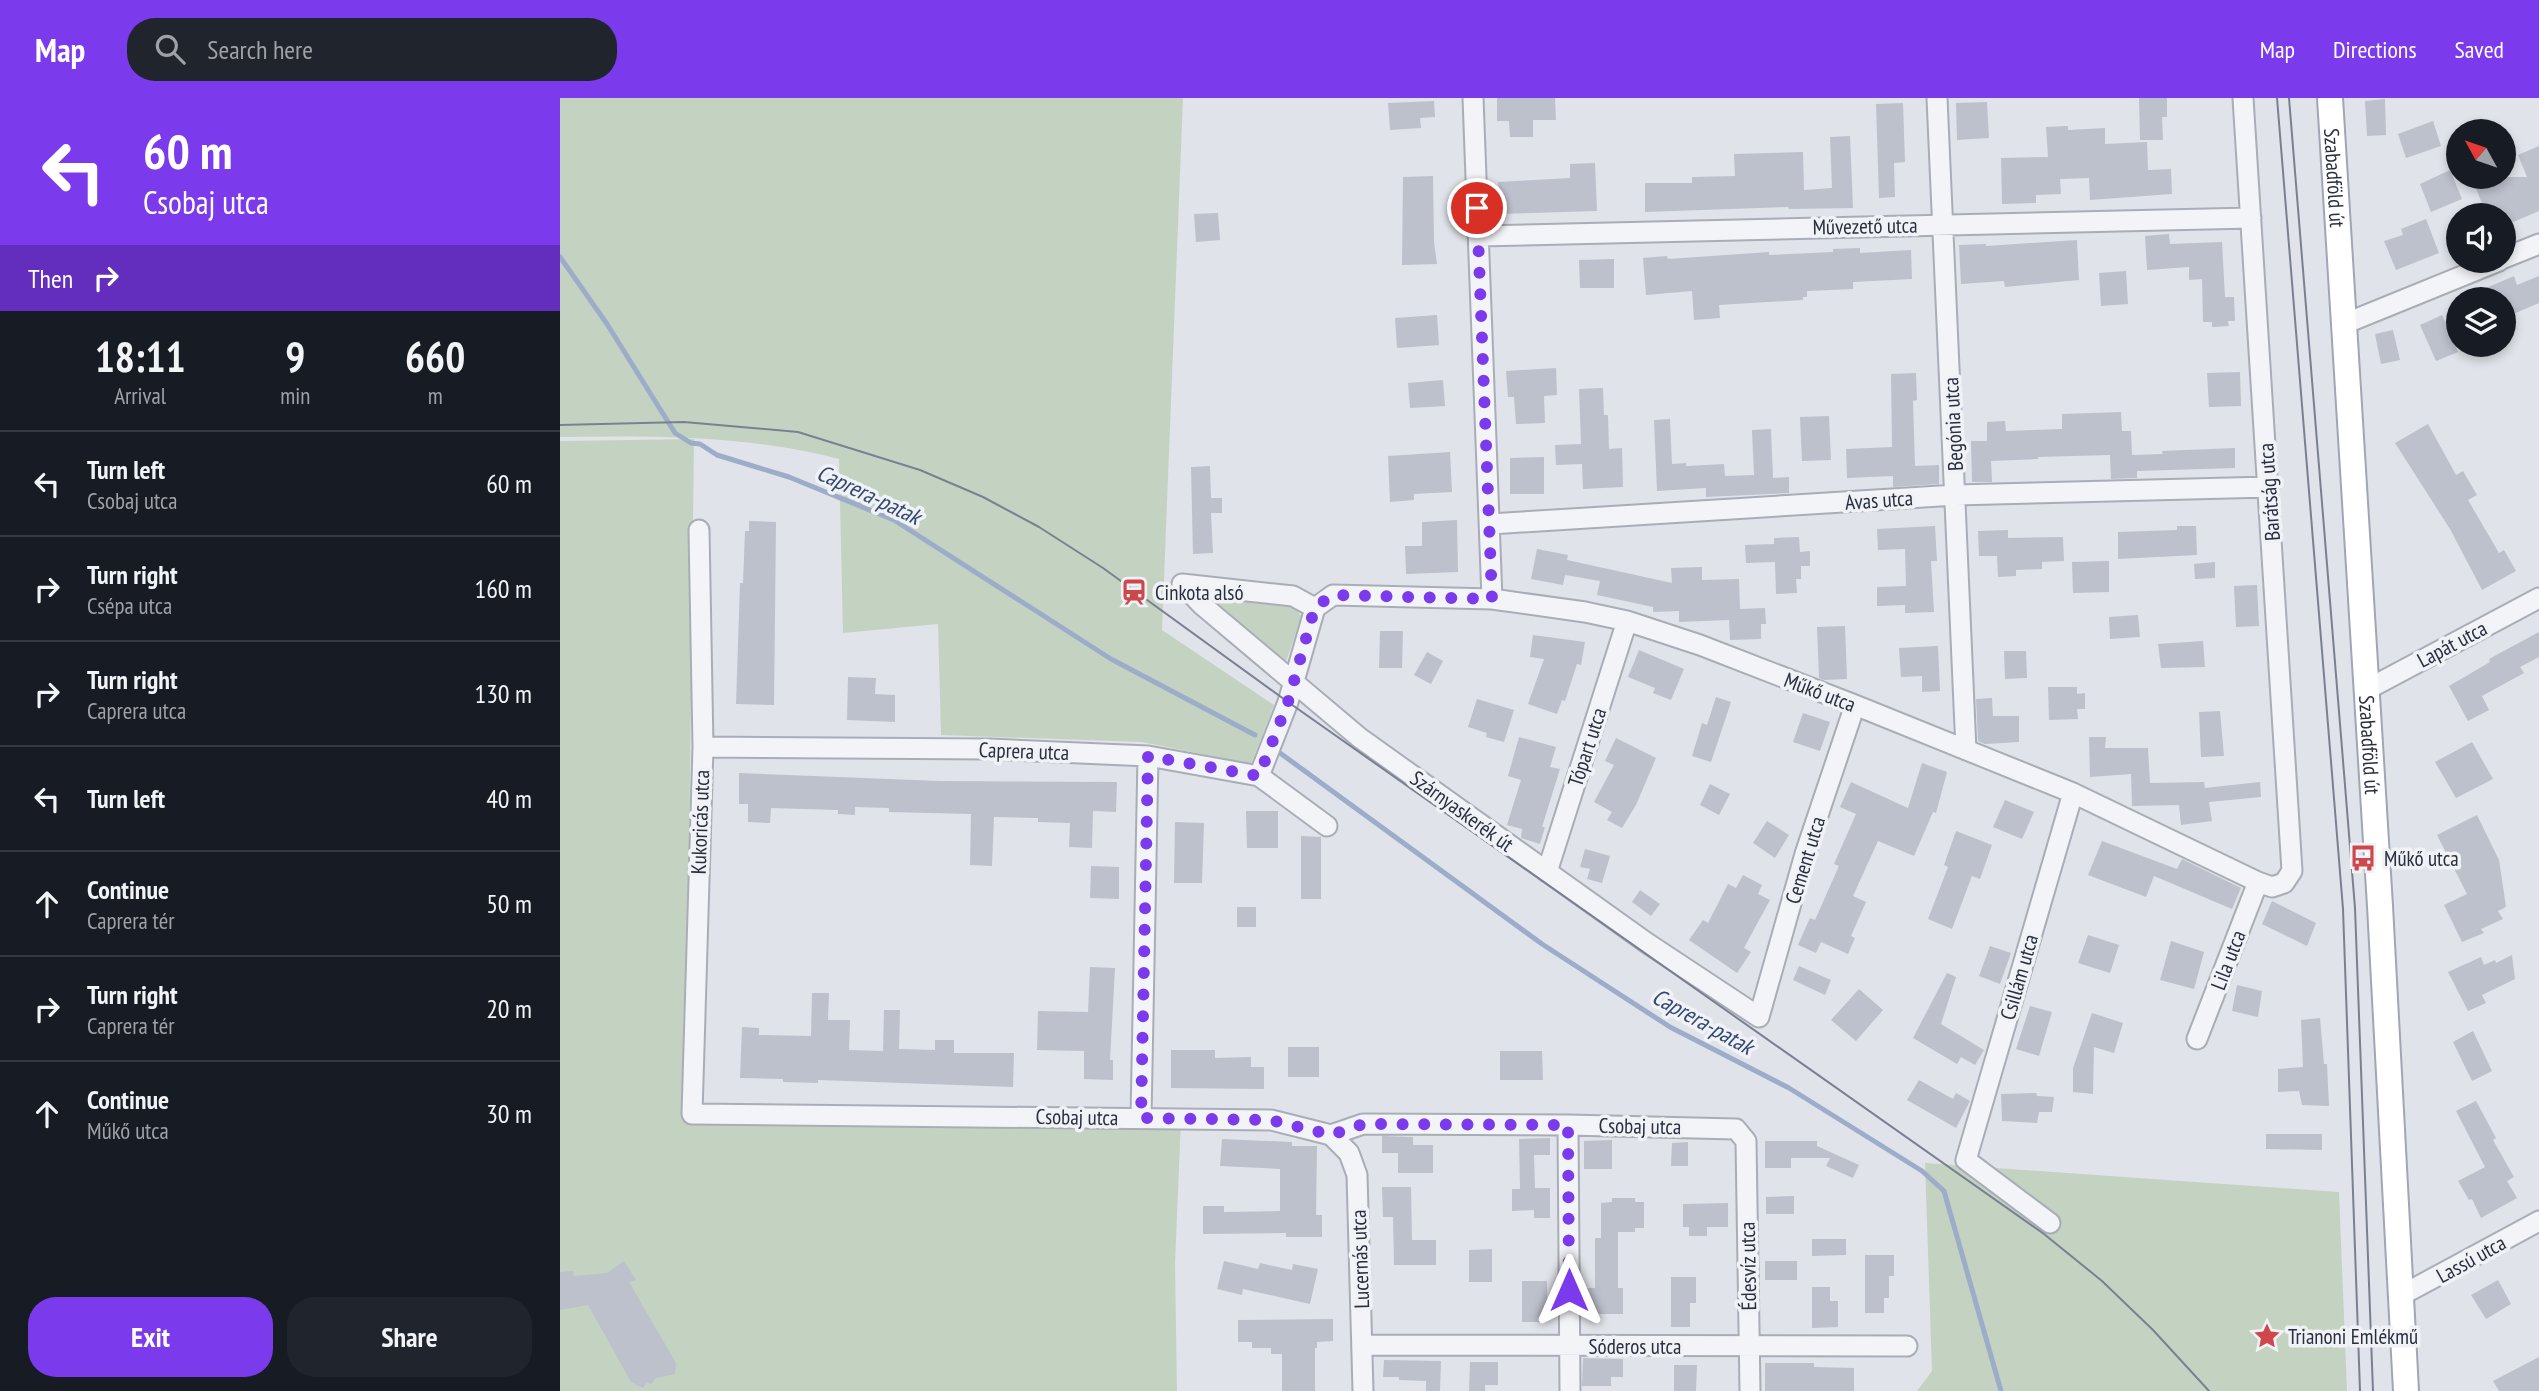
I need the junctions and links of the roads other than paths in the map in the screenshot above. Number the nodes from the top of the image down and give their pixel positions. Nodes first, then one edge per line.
1 (1473, 98) edge
2 (1937, 98) edge
3 (2243, 98) edge
4 (2330, 98) edge
5 (2251, 218) junction
6 (1943, 224) junction
7 (1478, 236) junction
8 (2539, 244) edge
9 (2516, 253) edge
10 (2469, 273) edge
11 (2344, 324) junction
12 (2269, 486) junction
13 (1956, 495) junction
14 (1490, 524) junction
15 (699, 530) dead end
16 (2539, 598) edge
17 (1492, 599) junction
18 (1315, 607) junction
19 (1626, 621) junction
20 (1294, 681) junction
21 (2366, 690) junction
22 (1855, 705) junction
23 (703, 747) junction
24 (1966, 750) junction
25 (1148, 756) junction
26 (1259, 776) junction
27 (2073, 793) junction
28 (1328, 826) dead end
29 (1547, 872) junction
30 (2258, 882) junction
31 (2284, 883) joint
32 (1759, 1017) joint
33 (2197, 1039) dead end
34 (692, 1114) joint
35 (1141, 1118) junction
36 (1568, 1125) junction
37 (1331, 1135) junction
38 (1746, 1141) joint
39 (2539, 1221) edge
40 (2050, 1223) dead end
41 (2402, 1296) junction
42 (1363, 1345) junction
43 (1570, 1346) junction
44 (1907, 1346) dead end
45 (1749, 1347) junction
46 (1363, 1391) edge
47 (1570, 1391) edge
48 (1750, 1391) edge
49 (2406, 1391) edge

1 - 7 street
2 - 6 street, Begónia utca
3 - 5 street, Barátság utca
4 - 11 main road, Szabadföld út
5 - 6 street, Művezető utca
5 - 12 street, Barátság utca
6 - 7 street, Művezető utca
6 - 13 street, Begónia utca
7 - 14 street
8 - 9 street
10 - 11 street
11 - 21 main road, Szabadföld út
12 - 13 street, Avas utca
12 - 31 street, Barátság utca
13 - 14 street, Avas utca
13 - 24 street, Begónia utca
14 - 17 street
15 - 23 street, Kukoricás utca
16 - 21 street, Lapát utca
17 - 18 street, Műkő utca
17 - 19 street, Műkő utca
18 - 20 street
18 - 20 street, Szárnyaskerék út
19 - 22 street, Műkő utca
19 - 29 street, Tópart utca
20 - 26 street
20 - 29 street, Szárnyaskerék út
21 - 41 main road, Szabadföld út
22 - 24 street, Műkő utca
22 - 32 street, Cement utca
23 - 25 street, Caprera utca
23 - 34 street, Kukoricás utca
24 - 27 street, Műkő utca
25 - 26 street, Caprera utca
25 - 35 street
26 - 28 street, Caprera utca
27 - 30 street, Műkő utca
27 - 40 street, Csillám utca
29 - 32 street, Szárnyaskerék út
30 - 31 street, Műkő utca
30 - 33 street, Lila utca
34 - 35 street, Csobaj utca
35 - 37 street, Csobaj utca
36 - 37 street, Csobaj utca
36 - 38 street, Csobaj utca
36 - 43 street
37 - 42 street, Lucernás utca
38 - 45 street, Édesvíz utca
39 - 41 street, Lassú utca
41 - 49 main road, Szabadföld út
42 - 43 street, Sóderos utca
42 - 46 street, Lucernás utca
43 - 45 street, Sóderos utca
43 - 47 street
44 - 45 street, Sóderos utca
45 - 48 street, Édesvíz utca

